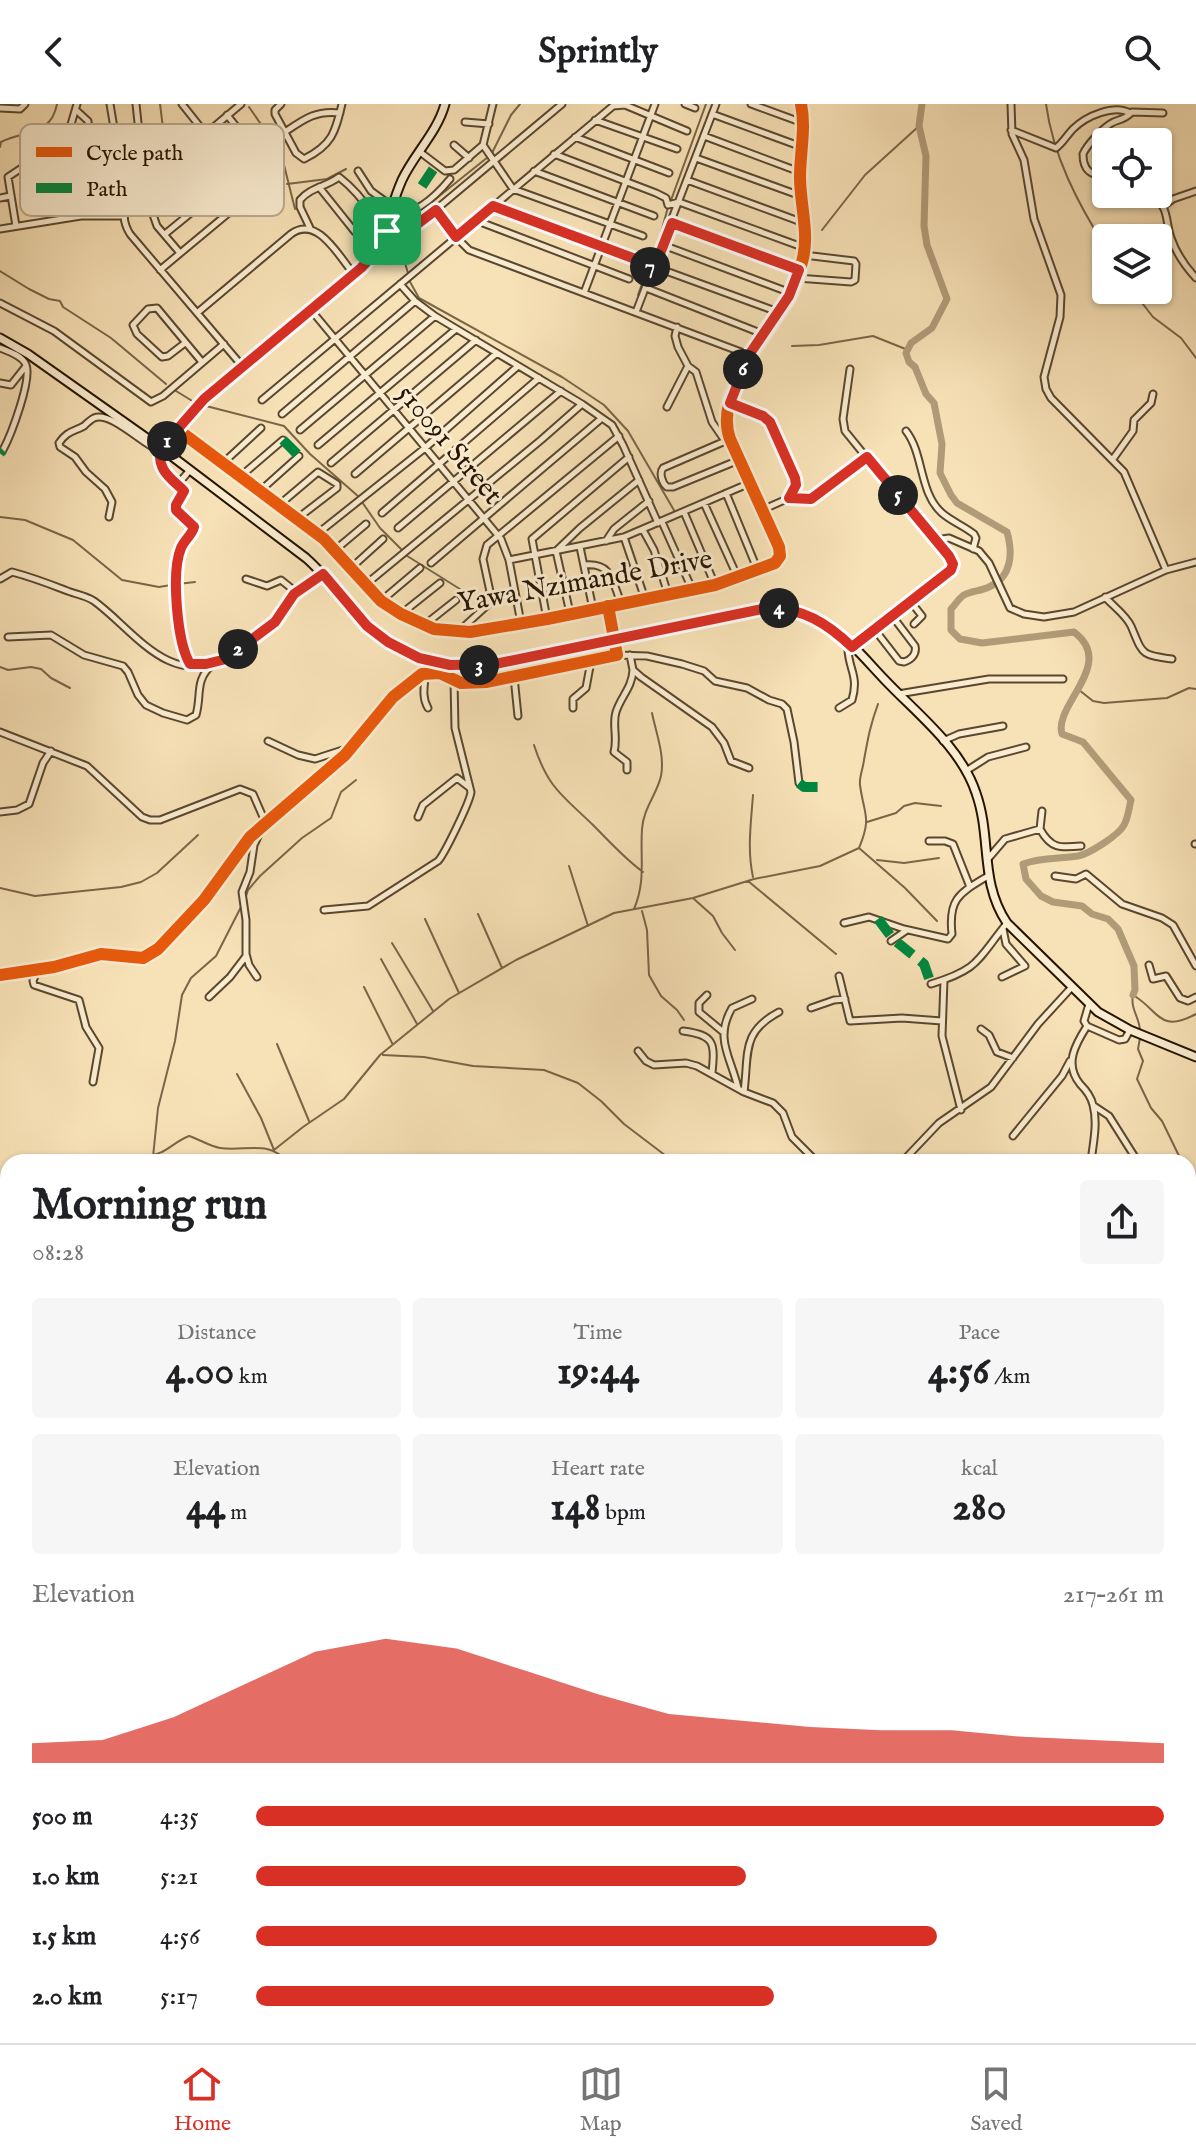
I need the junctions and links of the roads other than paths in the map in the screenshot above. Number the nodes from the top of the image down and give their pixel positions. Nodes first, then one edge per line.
1 (25, 104) edge
2 (110, 104) edge
3 (136, 104) edge
4 (182, 104) edge
5 (241, 104) edge
6 (281, 104) edge
7 (342, 104) edge
8 (445, 104) edge
9 (493, 104) edge
10 (562, 104) edge
11 (655, 104) edge
12 (685, 104) edge
13 (716, 104) edge
14 (751, 104) edge
15 (801, 104) edge
16 (1011, 104) edge
17 (77, 107) edge
18 (0, 108) edge
19 (695, 108) dead end
20 (340, 113) junction
21 (1130, 113) junction
22 (1163, 113) dead end
23 (712, 114) junction
24 (227, 115) junction
25 (650, 117) junction
26 (595, 120) junction
27 (465, 122) dead end
28 (88, 124) edge
29 (113, 124) edge
30 (138, 124) edge
31 (198, 124) edge
32 (216, 124) edge
33 (234, 124) edge
34 (281, 124) edge
35 (489, 124) junction
36 (803, 124) junction
37 (1106, 128) edge
38 (1011, 130) junction
39 (687, 131) dead end
40 (285, 132) joint
41 (704, 136) junction
42 (575, 137) junction
43 (642, 138) junction
44 (1092, 142) edge
45 (454, 145) dead end
46 (483, 145) junction
47 (802, 147) junction
48 (677, 149) dead end
49 (420, 152) junction
50 (554, 154) junction
51 (469, 158) junction
52 (696, 158) junction
53 (634, 160) junction
54 (494, 162) junction
55 (20, 168) edge
56 (358, 171) dead end
57 (534, 171) junction
58 (800, 172) junction
59 (669, 173) dead end
60 (1092, 174) edge
61 (450, 179) dead end
62 (687, 180) junction
63 (626, 182) junction
64 (319, 187) junction
65 (513, 189) junction
66 (1196, 191) edge
67 (10, 196) junction
68 (801, 196) junction
69 (0, 198) edge
70 (1172, 200) edge
71 (679, 202) junction
72 (618, 203) junction
73 (493, 206) junction
74 (1164, 208) edge
75 (436, 210) junction
76 (392, 211) junction
77 (84, 216) edge
78 (124, 216) edge
79 (153, 216) edge
80 (187, 216) edge
81 (226, 216) edge
82 (654, 216) dead end
83 (474, 220) junction
84 (672, 223) junction
85 (804, 223) junction
86 (610, 225) junction
87 (16, 226) junction
88 (365, 227) junction
89 (310, 228) junction
90 (0, 229) edge
91 (387, 231) junction
92 (165, 234) junction
93 (643, 236) dead end
94 (456, 237) junction
95 (663, 245) junction
96 (602, 246) junction
97 (805, 251) junction
98 (180, 253) junction
99 (593, 267) junction
100 (655, 268) junction
101 (160, 270) junction
102 (799, 270) junction
103 (1195, 273) edge
104 (354, 274) junction
105 (797, 278) junction
106 (629, 279) dead end
107 (400, 284) junction
108 (646, 288) junction
109 (584, 293) junction
110 (791, 293) junction
111 (415, 301) junction
112 (0, 303) edge
113 (311, 310) junction
114 (636, 312) junction
115 (778, 312) junction
116 (197, 313) junction
117 (435, 316) junction
118 (677, 327) junction
119 (456, 329) junction
120 (763, 334) junction
121 (0, 338) edge
122 (333, 338) junction
123 (476, 340) junction
124 (185, 343) junction
125 (224, 344) junction
126 (0, 348) edge
127 (497, 353) junction
128 (749, 355) junction
129 (349, 357) junction
130 (202, 362) junction
131 (26, 365) junction
132 (518, 366) junction
133 (688, 366) junction
134 (243, 367) junction
135 (850, 369) dead end
136 (364, 375) junction
137 (539, 378) junction
138 (0, 383) edge
139 (561, 391) junction
140 (379, 393) junction
141 (1153, 394) dead end
142 (262, 400) dead end
143 (730, 403) junction
144 (582, 404) junction
145 (667, 407) dead end
146 (394, 411) junction
147 (282, 414) dead end
148 (602, 418) junction
149 (117, 420) junction
150 (261, 428) dead end
151 (177, 429) junction
152 (409, 429) junction
153 (300, 430) dead end
154 (906, 431) dead end
155 (619, 436) junction
156 (283, 440) dead end
157 (728, 440) junction
158 (318, 445) dead end
159 (425, 448) junction
160 (3, 450) dead end
161 (161, 450) junction
162 (299, 456) dead end
163 (629, 457) junction
164 (867, 457) junction
165 (1113, 459) junction
166 (739, 460) junction
167 (223, 463) junction
168 (331, 463) dead end
169 (439, 464) junction
170 (190, 470) junction
171 (355, 474) dead end
172 (241, 476) junction
173 (639, 480) junction
174 (453, 482) junction
175 (750, 483) junction
176 (178, 484) junction
177 (260, 491) junction
178 (726, 493) junction
179 (789, 498) junction
180 (468, 499) junction
181 (649, 501) junction
182 (704, 503) junction
183 (279, 505) junction
184 (762, 510) junction
185 (684, 512) junction
186 (382, 513) dead end
187 (109, 517) dead end
188 (484, 518) junction
189 (298, 519) junction
190 (660, 522) junction
191 (366, 524) dead end
192 (398, 528) dead end
193 (643, 530) junction
194 (317, 534) junction
195 (499, 536) junction
196 (624, 537) junction
197 (383, 539) dead end
198 (935, 540) junction
199 (606, 541) junction
200 (580, 547) junction
201 (973, 549) junction
202 (335, 550) junction
203 (556, 551) junction
204 (534, 555) junction
205 (509, 560) junction
206 (1196, 562) edge
207 (431, 563) dead end
208 (584, 565) junction
209 (351, 568) junction
210 (420, 568) dead end
211 (1166, 570) junction
212 (758, 571) junction
213 (323, 574) junction
214 (738, 578) junction
215 (0, 579) edge
216 (246, 579) dead end
217 (440, 583) dead end
218 (365, 585) junction
219 (715, 585) junction
220 (692, 589) junction
221 (296, 592) junction
222 (668, 594) junction
223 (1105, 597) junction
224 (645, 599) junction
225 (456, 600) dead end
226 (381, 601) junction
227 (911, 602) junction
228 (621, 603) junction
229 (608, 606) junction
230 (593, 609) junction
231 (570, 613) junction
232 (401, 614) junction
233 (893, 617) junction
234 (547, 619) junction
235 (521, 623) junction
236 (914, 624) dead end
237 (423, 626) junction
238 (875, 630) junction
239 (459, 631) junction
240 (8, 637) dead end
241 (614, 638) junction
242 (852, 647) junction
243 (617, 655) junction
244 (630, 655) junction
245 (1172, 659) dead end
246 (425, 660) junction
247 (591, 661) junction
248 (213, 663) junction
249 (190, 664) junction
250 (633, 670) junction
251 (427, 672) junction
252 (514, 677) junction
253 (1063, 679) dead end
254 (454, 681) junction
255 (898, 694) junction
256 (428, 708) dead end
257 (573, 708) dead end
258 (839, 708) dead end
259 (518, 716) dead end
260 (1003, 726) dead end
261 (0, 732) edge
262 (268, 741) dead end
263 (943, 741) junction
264 (353, 747) junction
265 (1026, 747) dead end
266 (51, 751) junction
267 (749, 768) dead end
268 (627, 770) dead end
269 (966, 771) junction
270 (799, 783) dead end
271 (471, 788) junction
272 (1042, 811) dead end
273 (0, 812) edge
274 (418, 817) dead end
275 (268, 821) junction
276 (262, 827) junction
277 (1040, 829) junction
278 (929, 841) dead end
279 (1081, 846) dead end
280 (987, 861) junction
281 (988, 876) junction
282 (1055, 876) dead end
283 (970, 887) junction
284 (324, 910) dead end
285 (844, 923) dead end
286 (1005, 925) junction
287 (908, 930) junction
288 (891, 941) dead end
289 (246, 955) junction
290 (1149, 965) dead end
291 (1196, 966) edge
292 (38, 970) junction
293 (0, 975) edge
294 (839, 976) dead end
295 (257, 977) dead end
296 (1002, 977) dead end
297 (944, 980) junction
298 (931, 984) dead end
299 (1071, 988) junction
300 (707, 995) dead end
301 (209, 997) dead end
302 (1196, 997) edge
303 (752, 999) dead end
304 (845, 999) junction
305 (1089, 1004) junction
306 (811, 1008) dead end
307 (779, 1012) dead end
308 (942, 1021) junction
309 (1087, 1026) junction
310 (981, 1029) dead end
311 (1132, 1030) junction
312 (683, 1031) dead end
313 (722, 1032) junction
314 (638, 1051) dead end
315 (1196, 1057) edge
316 (1013, 1058) junction
317 (1071, 1059) junction
318 (712, 1073) junction
319 (93, 1082) dead end
320 (741, 1090) junction
321 (1094, 1106) junction
322 (961, 1110) junction
323 (1013, 1136) dead end
324 (809, 1154) edge
325 (910, 1154) edge
326 (1091, 1154) edge
327 (1133, 1154) edge

1 - 18 street
2 - 29 street
3 - 30 street
4 - 31 street
5 - 24 street
6 - 34 street
7 - 20 street
8 - 49 main road
9 - 35 street
10 - 54 street
11 - 25 street
12 - 19 street
13 - 23 street
14 - 36 street
15 - 36 street
16 - 38 street
17 - 28 street
20 - 40 street
20 - 40 street
21 - 22 street
21 - 37 street
21 - 38 street
23 - 41 street
23 - 47 street
24 - 32 street
24 - 33 street
25 - 26 street
25 - 39 street
25 - 43 street
26 - 42 street
26 - 43 street
27 - 35 street
35 - 46 street
36 - 47 street
38 - 165 street
41 - 52 street
41 - 58 street
42 - 50 street
42 - 53 street
43 - 48 street
43 - 53 street
44 - 60 street
45 - 51 street
46 - 51 street
46 - 54 street
47 - 58 street
49 - 51 street
49 - 76 main road
50 - 57 street
50 - 63 street
52 - 62 street
52 - 68 street
53 - 59 street
53 - 63 street
54 - 65 street
54 - 75 street
55 - 67 street
56 - 76 street
57 - 65 street
57 - 72 street
58 - 68 street
61 - 76 street
62 - 71 street
62 - 85 street
63 - 71 street
63 - 72 street
64 - 88 street
64 - 88 street
64 - 89 street
65 - 73 street
65 - 86 street
66 - 70 street
67 - 69 street
67 - 87 street
68 - 85 street
71 - 84 street
71 - 97 street
72 - 82 street
72 - 86 street
73 - 83 street
73 - 96 street
74 - 103 street
75 - 91 street
75 - 94 street
76 - 91 main road
77 - 87 street
78 - 101 street
79 - 92 street
80 - 92 street
81 - 98 street
83 - 94 street
83 - 99 street
84 - 95 street
84 - 102 street
85 - 97 street
86 - 93 street
86 - 96 street
87 - 90 street
88 - 91 street
89 - 104 street
89 - 116 street
91 - 104 main road
92 - 98 street
94 - 107 street
94 - 109 street
95 - 100 street
95 - 110 street
96 - 99 street
96 - 100 street
97 - 102 street
97 - 105 street
98 - 101 street
99 - 106 street
99 - 109 street
100 - 108 street
100 - 115 street
101 - 116 street
102 - 105 street
104 - 113 main road
105 - 110 street
107 - 111 street
107 - 122 street
108 - 114 street
108 - 120 street
109 - 114 street
110 - 115 street
111 - 117 street
111 - 129 street
112 - 130 street
113 - 122 street, 510091 Street
113 - 134 main road
114 - 118 street
115 - 120 street
116 - 125 street
117 - 119 street
117 - 136 street
118 - 128 street
118 - 133 street
119 - 123 street
119 - 140 street
120 - 128 street
121 - 149 main road
122 - 129 street, 510091 Street
122 - 142 street
123 - 127 street
123 - 146 street
124 - 124 street
124 - 130 street
125 - 130 street
125 - 134 street
126 - 131 street
127 - 132 street
127 - 152 street
128 - 143 street
129 - 136 street, 510091 Street
129 - 147 street
131 - 138 street
131 - 160 street
132 - 137 street
132 - 159 street
133 - 145 street
133 - 157 street
134 - 151 main road
135 - 164 street
136 - 140 street, 510091 Street
136 - 153 street
137 - 139 street
137 - 169 street
139 - 144 street
139 - 174 street
140 - 146 street, 510091 Street
140 - 158 street
141 - 165 street
143 - 157 street
143 - 179 street
144 - 148 street
144 - 180 street
146 - 152 street, 510091 Street
146 - 168 street
148 - 155 street
148 - 188 street
149 - 161 main road
149 - 187 street
150 - 167 street
151 - 161 main road
151 - 167 street, Yawa Nzimande Drive
152 - 159 street, 510091 Street
152 - 171 street
154 - 201 street
155 - 163 street
155 - 195 street
156 - 172 street
157 - 166 street
157 - 166 street
159 - 169 street, 510091 Street
159 - 194 street
161 - 170 main road
161 - 176 street
162 - 177 street
163 - 173 street
163 - 204 street
164 - 179 street
164 - 198 street
165 - 211 street
166 - 175 street
167 - 172 street, Yawa Nzimande Drive
169 - 174 street, 510091 Street
169 - 186 street
170 - 176 street
170 - 213 main road
172 - 177 street, Yawa Nzimande Drive
173 - 181 street
173 - 203 street
174 - 180 street, 510091 Street
174 - 192 street
175 - 178 street
175 - 184 street
176 - 249 street
177 - 183 street, Yawa Nzimande Drive
178 - 182 street
178 - 212 street
179 - 184 street
180 - 188 street, 510091 Street
180 - 218 street
181 - 190 street
181 - 199 street
182 - 185 street
182 - 214 street
183 - 189 street, Yawa Nzimande Drive
183 - 189 street
184 - 212 street, Yawa Nzimande Drive
185 - 190 street
185 - 219 street
188 - 195 street, 510091 Street
188 - 207 street
189 - 194 street, Yawa Nzimande Drive
190 - 193 street
190 - 220 street
191 - 202 street
193 - 196 street
193 - 222 street
194 - 202 street, Yawa Nzimande Drive
195 - 205 street, 510091 Street
195 - 239 street
196 - 199 street
196 - 224 street
197 - 209 street
198 - 201 street
198 - 227 street
199 - 200 street
200 - 203 street
200 - 208 street
201 - 223 street
202 - 209 street, Yawa Nzimande Drive
203 - 204 street
203 - 231 street
204 - 205 street
204 - 234 street
205 - 235 street, 510091 Street
206 - 211 street
208 - 228 street
208 - 230 street
209 - 218 street, Yawa Nzimande Drive
210 - 226 street
211 - 223 street
212 - 214 street, Yawa Nzimande Drive
213 - 221 street
213 - 246 main road
214 - 219 street, Yawa Nzimande Drive
215 - 249 street
216 - 221 street
217 - 232 street
218 - 226 street, Yawa Nzimande Drive
219 - 220 street, Yawa Nzimande Drive
220 - 222 street, Yawa Nzimande Drive
221 - 248 street
222 - 224 street, Yawa Nzimande Drive
223 - 245 street
224 - 228 street, Yawa Nzimande Drive
225 - 237 street
226 - 232 street, Yawa Nzimande Drive
227 - 233 street
227 - 236 street
228 - 229 street, Yawa Nzimande Drive
229 - 230 street, Yawa Nzimande Drive
229 - 241 street
230 - 231 street, Yawa Nzimande Drive
231 - 234 street, Yawa Nzimande Drive
232 - 237 street, Yawa Nzimande Drive
233 - 238 street
233 - 238 street
234 - 235 street, Yawa Nzimande Drive
235 - 239 street, Yawa Nzimande Drive
237 - 239 street, Yawa Nzimande Drive
238 - 242 street
240 - 248 street
241 - 242 main road
241 - 243 street
241 - 246 main road
242 - 255 main road
242 - 258 street
243 - 244 street
243 - 247 street
244 - 250 street
244 - 270 street
246 - 251 street
247 - 252 street
247 - 257 street
248 - 249 street
250 - 267 street
250 - 268 street
251 - 254 street
251 - 256 street
251 - 264 street
252 - 254 street
252 - 259 street
253 - 255 street
254 - 271 street
255 - 263 main road
260 - 263 street
261 - 266 street
262 - 264 street
263 - 269 main road
264 - 275 street
265 - 269 street
266 - 273 street
266 - 275 street
269 - 280 main road
271 - 274 street
271 - 284 street
272 - 277 street
275 - 276 street
276 - 289 street
276 - 292 street
277 - 279 street
277 - 280 street
278 - 283 street
280 - 281 main road
281 - 283 street
281 - 286 main road
282 - 291 street
283 - 287 street
285 - 287 street
286 - 296 street
286 - 297 street
286 - 299 main road
287 - 288 street
289 - 295 street
289 - 301 street
290 - 302 street
292 - 293 street
292 - 319 street
294 - 304 street
297 - 298 street
297 - 308 street
299 - 305 main road
299 - 316 street
300 - 313 street
303 - 313 street
304 - 306 street
304 - 308 street
305 - 309 street
305 - 311 main road
307 - 320 street
308 - 322 street
309 - 311 street
309 - 317 street
310 - 316 street
311 - 315 main road
312 - 318 street
313 - 320 street
314 - 318 street
316 - 322 street
317 - 321 street
317 - 323 street
318 - 320 street
320 - 324 street
321 - 326 street
321 - 327 street
322 - 325 street

